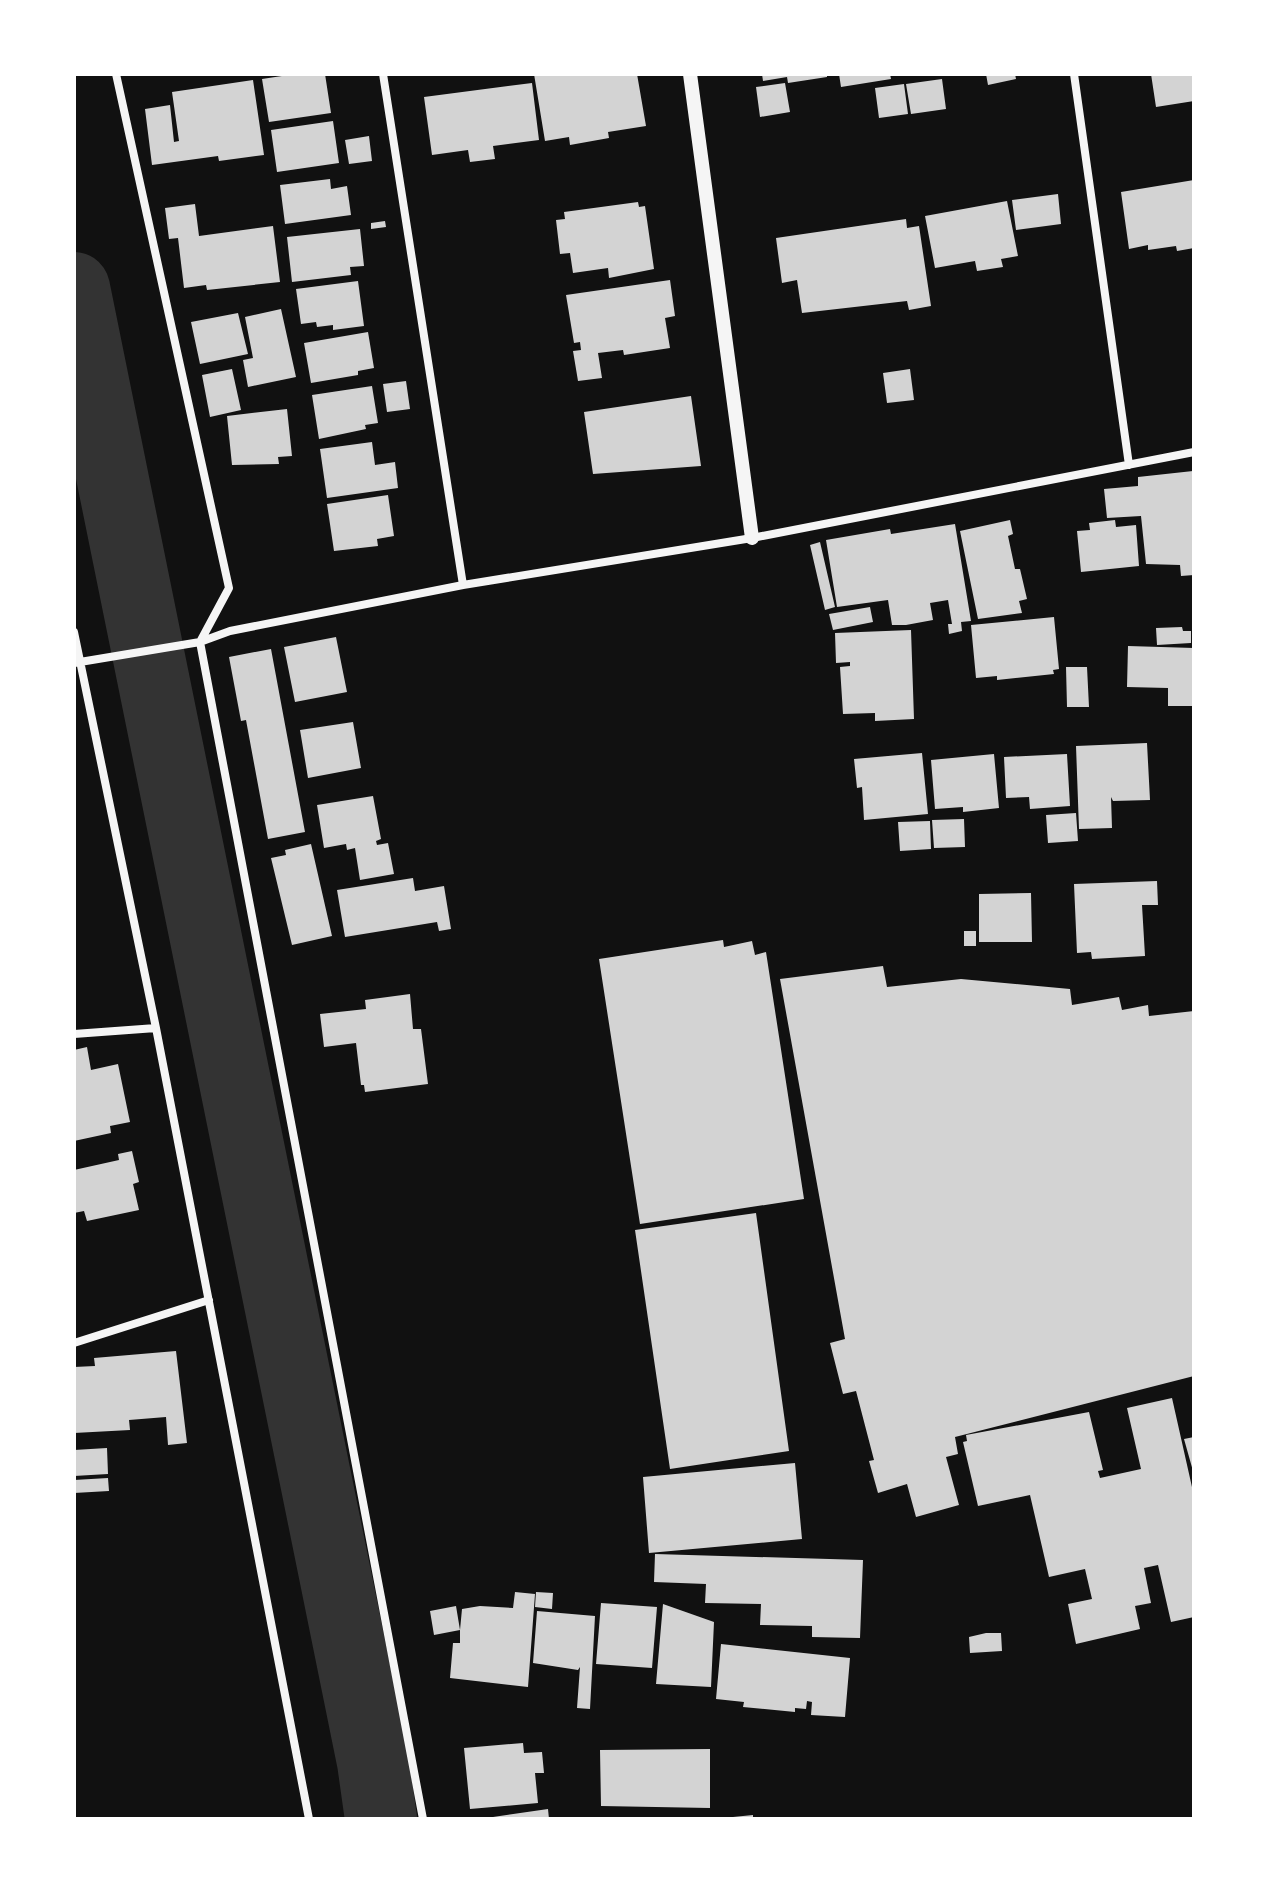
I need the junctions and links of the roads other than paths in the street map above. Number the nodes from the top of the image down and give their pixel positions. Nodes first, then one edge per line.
1 (116, 74) edge
2 (383, 74) edge
3 (690, 74) edge
4 (1074, 74) edge
5 (1194, 452) edge
6 (1129, 465) junction
7 (752, 538) junction
8 (463, 585) junction
9 (74, 632) edge
10 (200, 642) junction
11 (77, 663) edge
12 (156, 1028) junction
13 (74, 1034) edge
14 (209, 1300) junction
15 (74, 1343) edge
16 (309, 1819) edge
17 (423, 1819) edge

1 - 10 street
2 - 8 street
3 - 7 street
4 - 6 street
5 - 6 street
6 - 7 street
7 - 8 street
8 - 10 street
9 - 11 street
10 - 11 street
10 - 17 street
11 - 12 street
12 - 13 street
12 - 14 street
14 - 15 street
14 - 16 street

